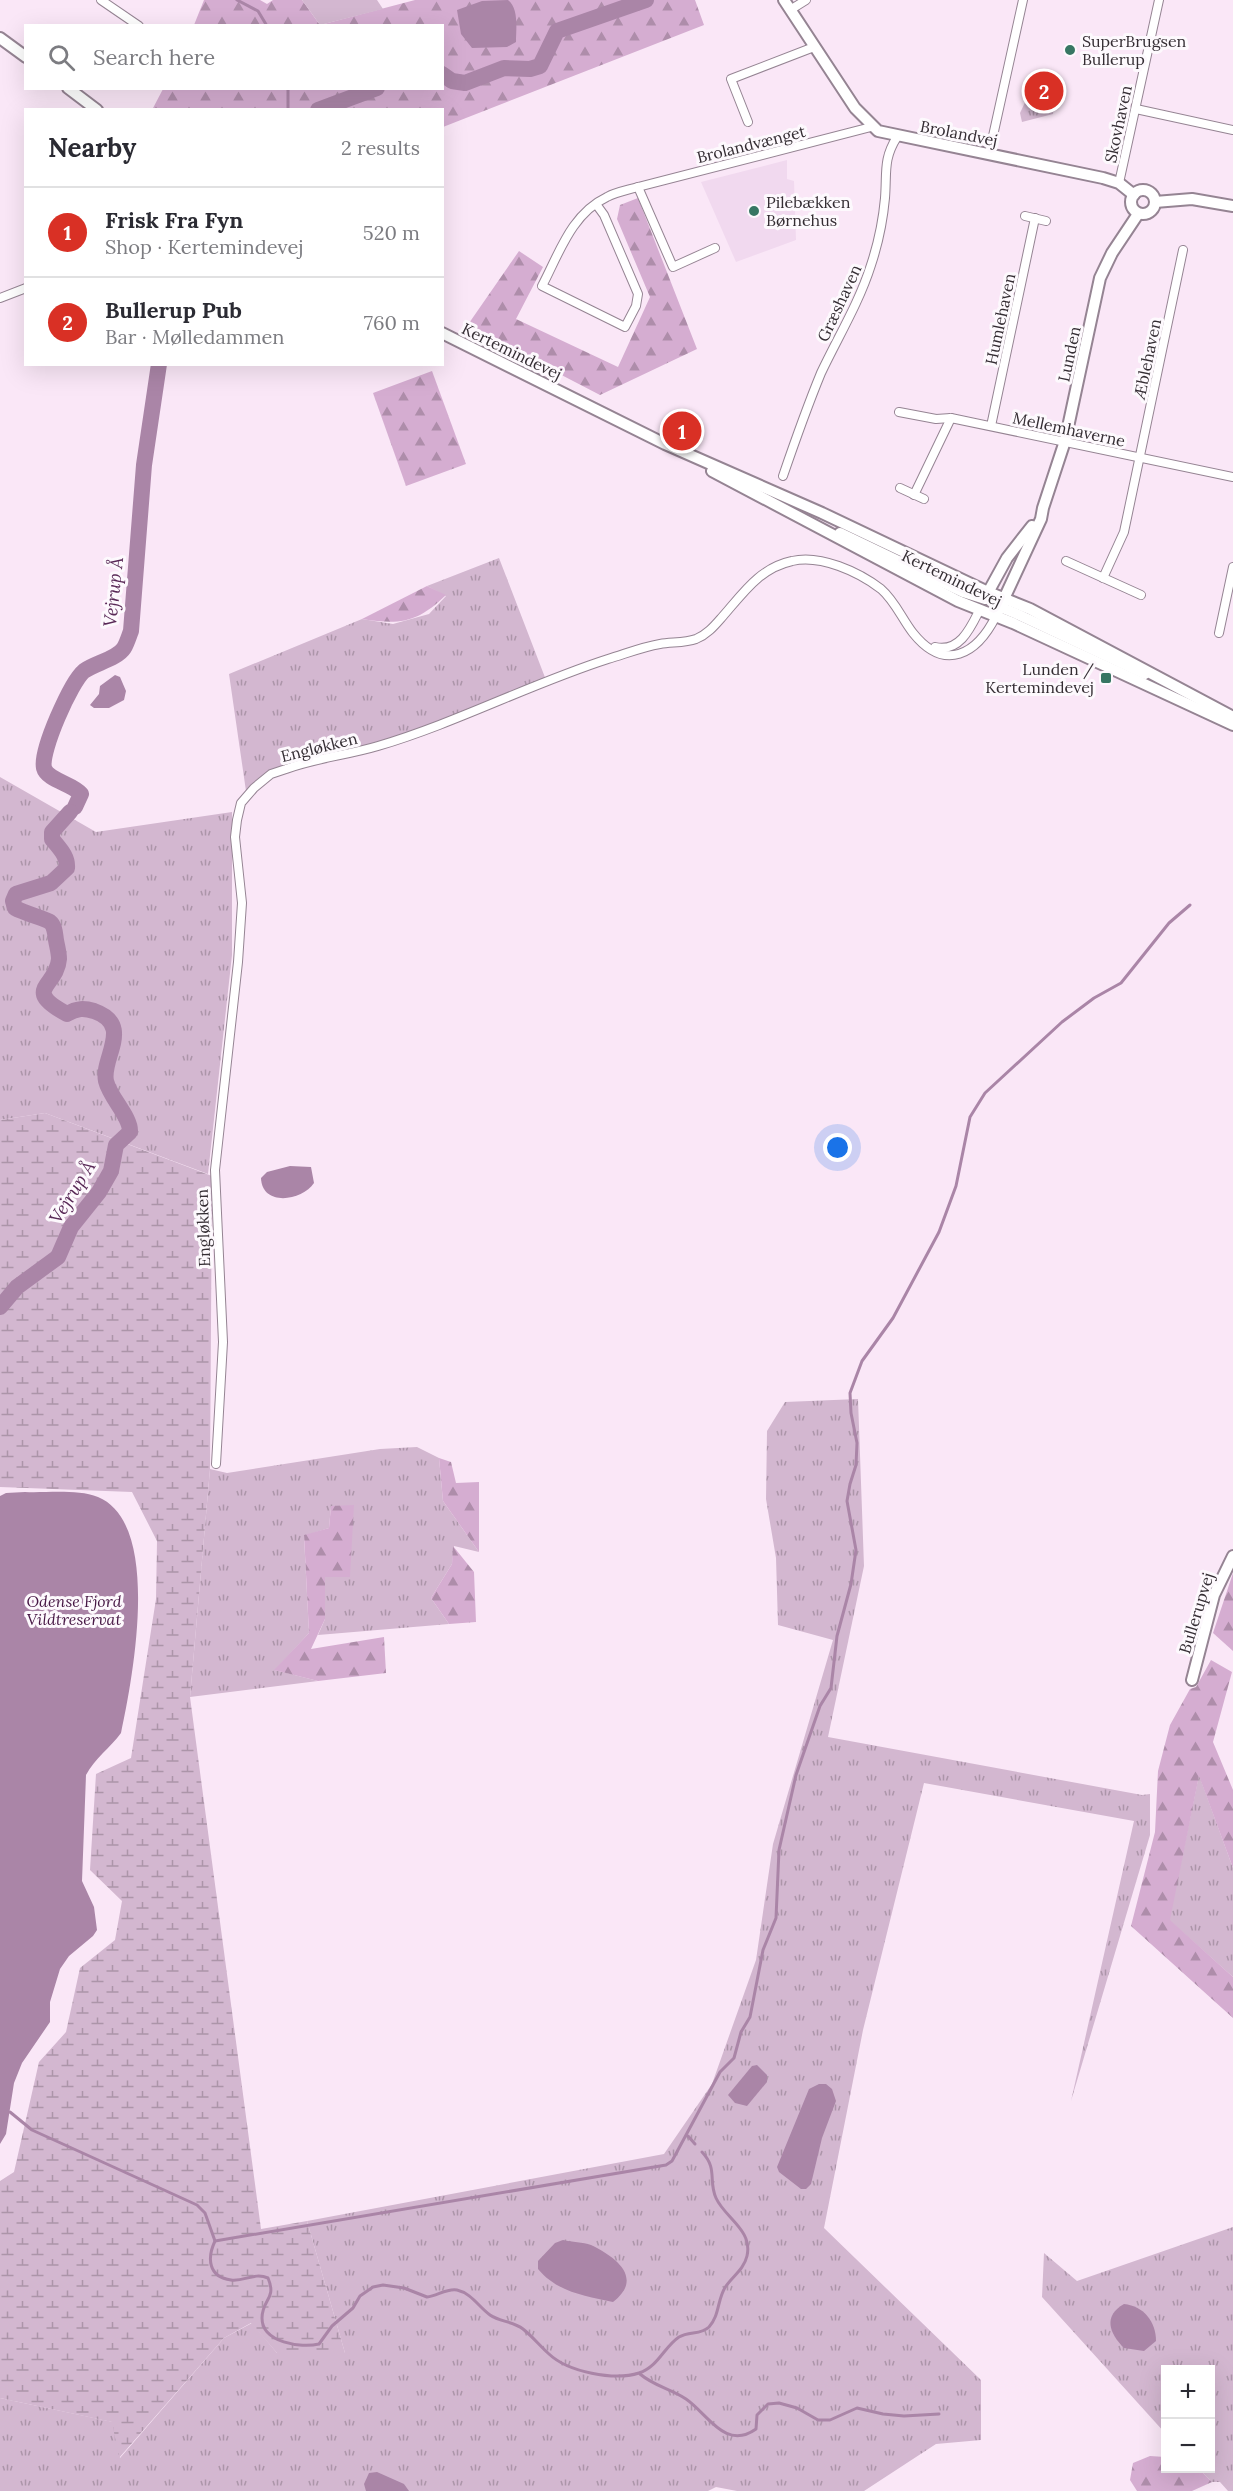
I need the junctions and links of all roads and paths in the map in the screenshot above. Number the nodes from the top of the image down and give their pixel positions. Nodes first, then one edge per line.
1 (101, 0) edge
2 (806, 0) edge
3 (1023, 0) edge
4 (1159, 0) edge
5 (113, 3) edge
6 (787, 5) edge
7 (136, 24) edge
8 (0, 38) edge
9 (814, 47) junction
10 (24, 56) edge
11 (71, 90) edge
12 (94, 108) edge
13 (1136, 109) junction
14 (748, 122) dead end
15 (871, 127) junction
16 (1233, 130) edge
17 (897, 136) junction
18 (988, 154) junction
19 (1119, 183) junction
20 (638, 187) junction
21 (1134, 195) junction
22 (1155, 201) junction
23 (596, 204) junction
24 (1233, 206) edge
25 (1138, 214) junction
26 (1025, 216) dead end
27 (1035, 218) junction
28 (1046, 221) dead end
29 (715, 248) dead end
30 (1183, 250) dead end
31 (1171, 263) dead end
32 (1180, 265) junction
33 (24, 289) edge
34 (0, 298) edge
35 (444, 334) edge
36 (899, 412) dead end
37 (951, 418) junction
38 (991, 426) junction
39 (1065, 441) junction
40 (665, 444) junction
41 (1140, 457) junction
42 (783, 476) dead end
43 (1233, 477) edge
44 (900, 488) dead end
45 (914, 495) junction
46 (924, 499) dead end
47 (1043, 508) junction
48 (1066, 561) dead end
49 (1233, 567) edge
50 (1103, 578) junction
51 (1141, 595) dead end
52 (984, 600) junction
53 (1000, 607) junction
54 (1219, 633) dead end
55 (925, 644) junction
56 (1233, 717) edge
57 (1233, 725) edge
58 (216, 1464) dead end
59 (1233, 1556) edge
60 (1192, 1680) dead end

1 - 5 street
2 - 6 street
3 - 18 street
4 - 13 street, Skovhaven
5 - 7 street
6 - 9 main road
8 - 10 main road
9 - 14 street
9 - 15 main road
11 - 12 main road
13 - 16 street
13 - 19 street, Skovhaven
15 - 17 main road, Brolandvej
15 - 20 street, Brolandvænget
17 - 18 main road, Brolandvej
17 - 42 street, Græshaven
18 - 19 main road, Brolandvej
19 - 21 main road, Brolandvej
20 - 23 street, Brolandvænget
20 - 29 street
21 - 22 main road
21 - 25 main road
22 - 24 main road
22 - 25 main road
23 - 23 street, Brolandvænget
25 - 39 main road, Lunden
26 - 27 street
27 - 28 street
27 - 38 street, Humlehaven
30 - 32 street, Æblehaven
31 - 32 street
32 - 41 street, Æblehaven
33 - 34 street
35 - 40 main road, Kertemindevej
36 - 37 street, Mellemhaverne
37 - 38 street, Mellemhaverne
37 - 45 street
38 - 39 street, Mellemhaverne
39 - 41 street, Mellemhaverne
39 - 47 main road, Lunden
40 - 52 main road, Kertemindevej
40 - 52 main road, Kertemindevej
41 - 43 street, Mellemhaverne
41 - 50 street, Æblehaven
44 - 45 street
45 - 46 street
47 - 52 main road, Lunden
47 - 53 main road, Lunden
48 - 50 street
49 - 54 street
50 - 51 street
52 - 53 main road, Kertemindevej
52 - 53 main road, Kertemindevej
52 - 55 street
53 - 55 street, Engløkken
53 - 56 main road, Kertemindevej
53 - 57 main road, Kertemindevej
55 - 58 street, Engløkken
59 - 60 main road, Bullerupvej

